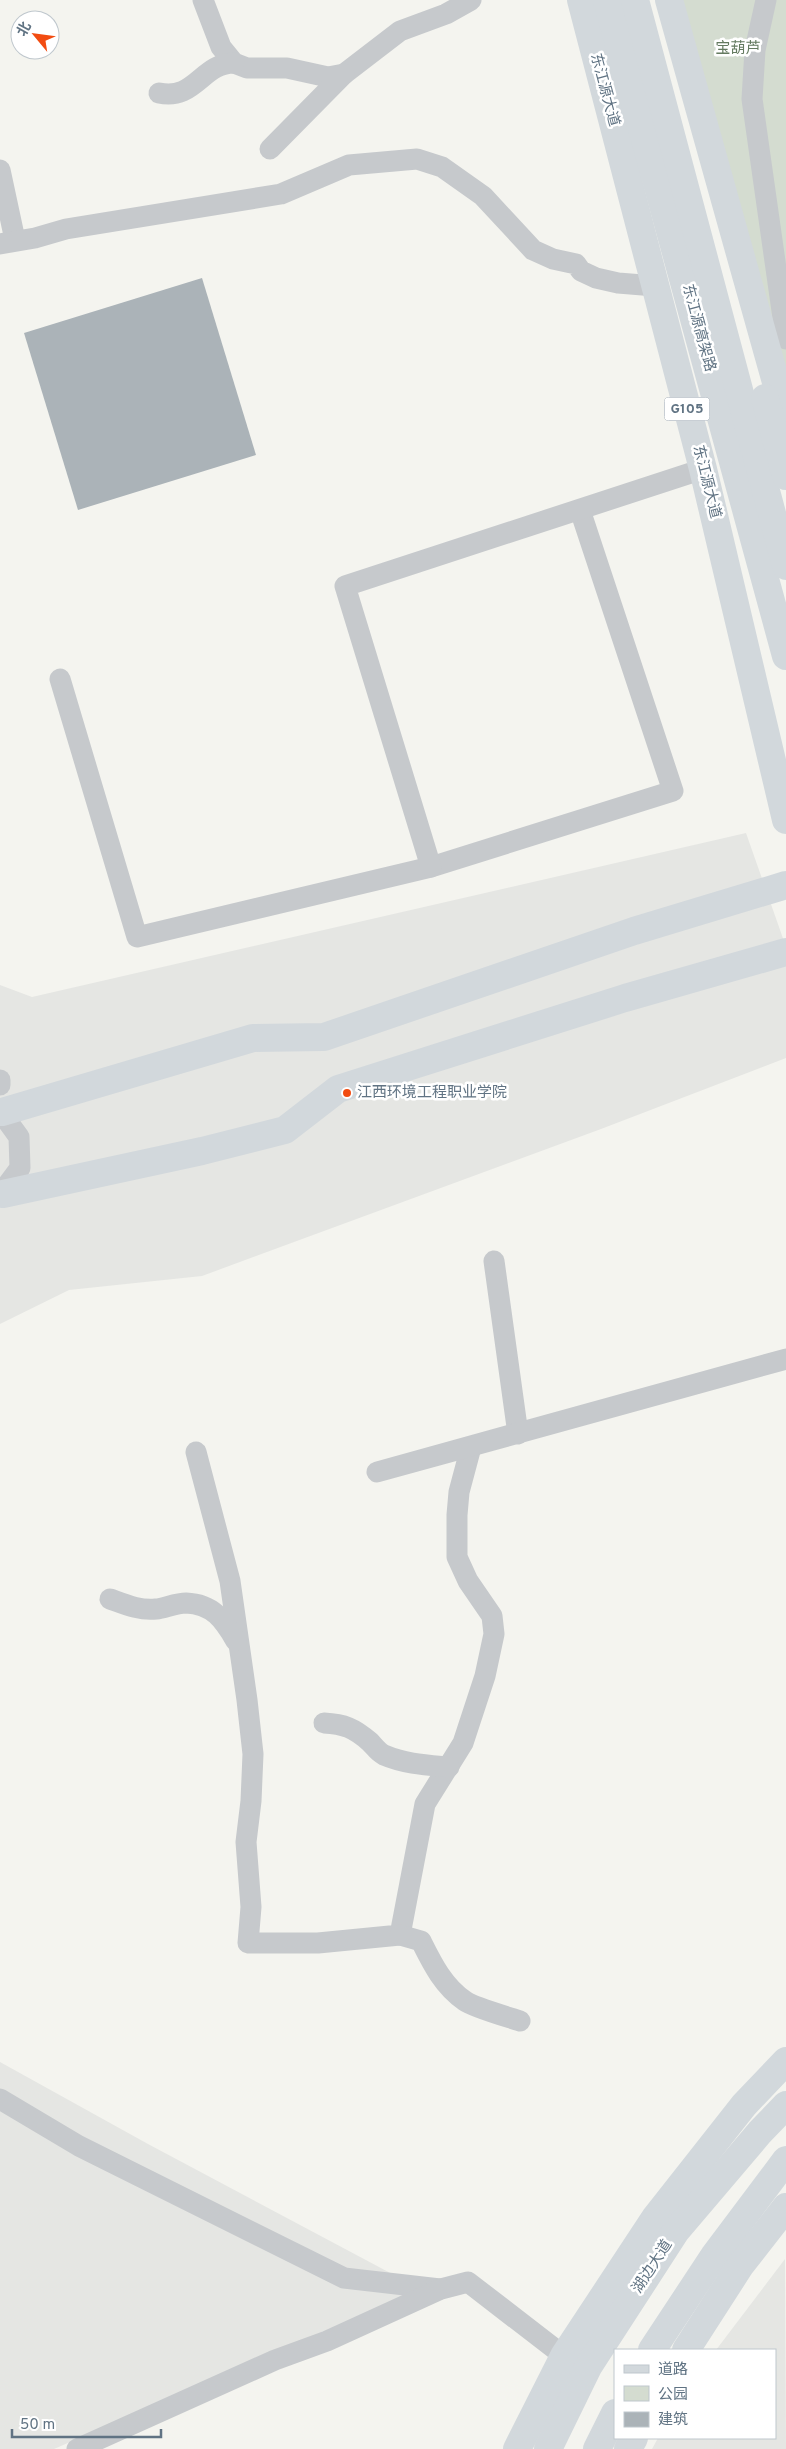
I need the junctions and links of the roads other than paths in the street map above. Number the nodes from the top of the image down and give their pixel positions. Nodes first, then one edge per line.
1 (203, 0) edge
2 (471, 0) edge
3 (581, 0) edge
4 (607, 0) edge
5 (635, 0) edge
6 (670, 0) edge
7 (766, 0) edge
8 (234, 63) junction
9 (344, 74) junction
10 (158, 93) dead end
11 (270, 149) dead end
12 (0, 170) edge
13 (670, 176) junction
14 (8, 242) edge
15 (655, 286) junction
16 (786, 340) edge
17 (786, 418) edge
18 (703, 468) junction
19 (786, 476) edge
20 (580, 510) junction
21 (786, 566) edge
22 (786, 656) edge
23 (60, 679) dead end
24 (785, 816) edge
25 (431, 867) junction
26 (786, 885) edge
27 (786, 952) edge
28 (0, 1080) edge
29 (0, 1084) edge
30 (1, 1111) edge
31 (2, 1194) edge
32 (494, 1261) dead end
33 (786, 1359) edge
34 (518, 1434) junction
35 (471, 1447) junction
36 (196, 1452) dead end
37 (377, 1472) dead end
38 (110, 1599) dead end
39 (240, 1648) junction
40 (324, 1723) dead end
41 (449, 1768) junction
42 (400, 1935) junction
43 (520, 2021) dead end
44 (786, 2062) edge
45 (0, 2099) edge
46 (786, 2106) edge
47 (786, 2160) edge
48 (786, 2207) edge
49 (441, 2289) junction
50 (653, 2349) edge
51 (687, 2349) edge
52 (564, 2356) junction
53 (614, 2415) edge
54 (77, 2449) edge
55 (517, 2449) edge
56 (548, 2449) edge
57 (597, 2449) edge

1 - 8 street
2 - 9 street
3 - 15 main road, 东江源大道 / G105
4 - 13 main road, 东江源高架路
5 - 13 main road, 东江源高架路
6 - 17 main road
7 - 16 street
8 - 9 street
8 - 10 street
9 - 11 street
12 - 14 street
13 - 19 main road
13 - 21 main road, 东江源高架路
13 - 22 main road, 东江源高架路
13 - 24 main road
14 - 15 street
15 - 18 main road, 东江源大道 / G105
18 - 20 street
18 - 24 main road, 东江源大道 / G105
20 - 25 street
20 - 25 street
23 - 25 street
26 - 30 main road
27 - 31 main road
28 - 29 street
30 - 31 street
32 - 34 street
33 - 34 street
34 - 35 street
35 - 37 street
35 - 41 street
36 - 39 street
38 - 39 street
39 - 42 street
40 - 41 street
41 - 42 street
42 - 43 street
44 - 52 main road
45 - 49 street
46 - 56 main road, 湖边大道
47 - 50 main road
48 - 51 main road
49 - 52 street
49 - 54 street
52 - 55 main road
53 - 57 main road

